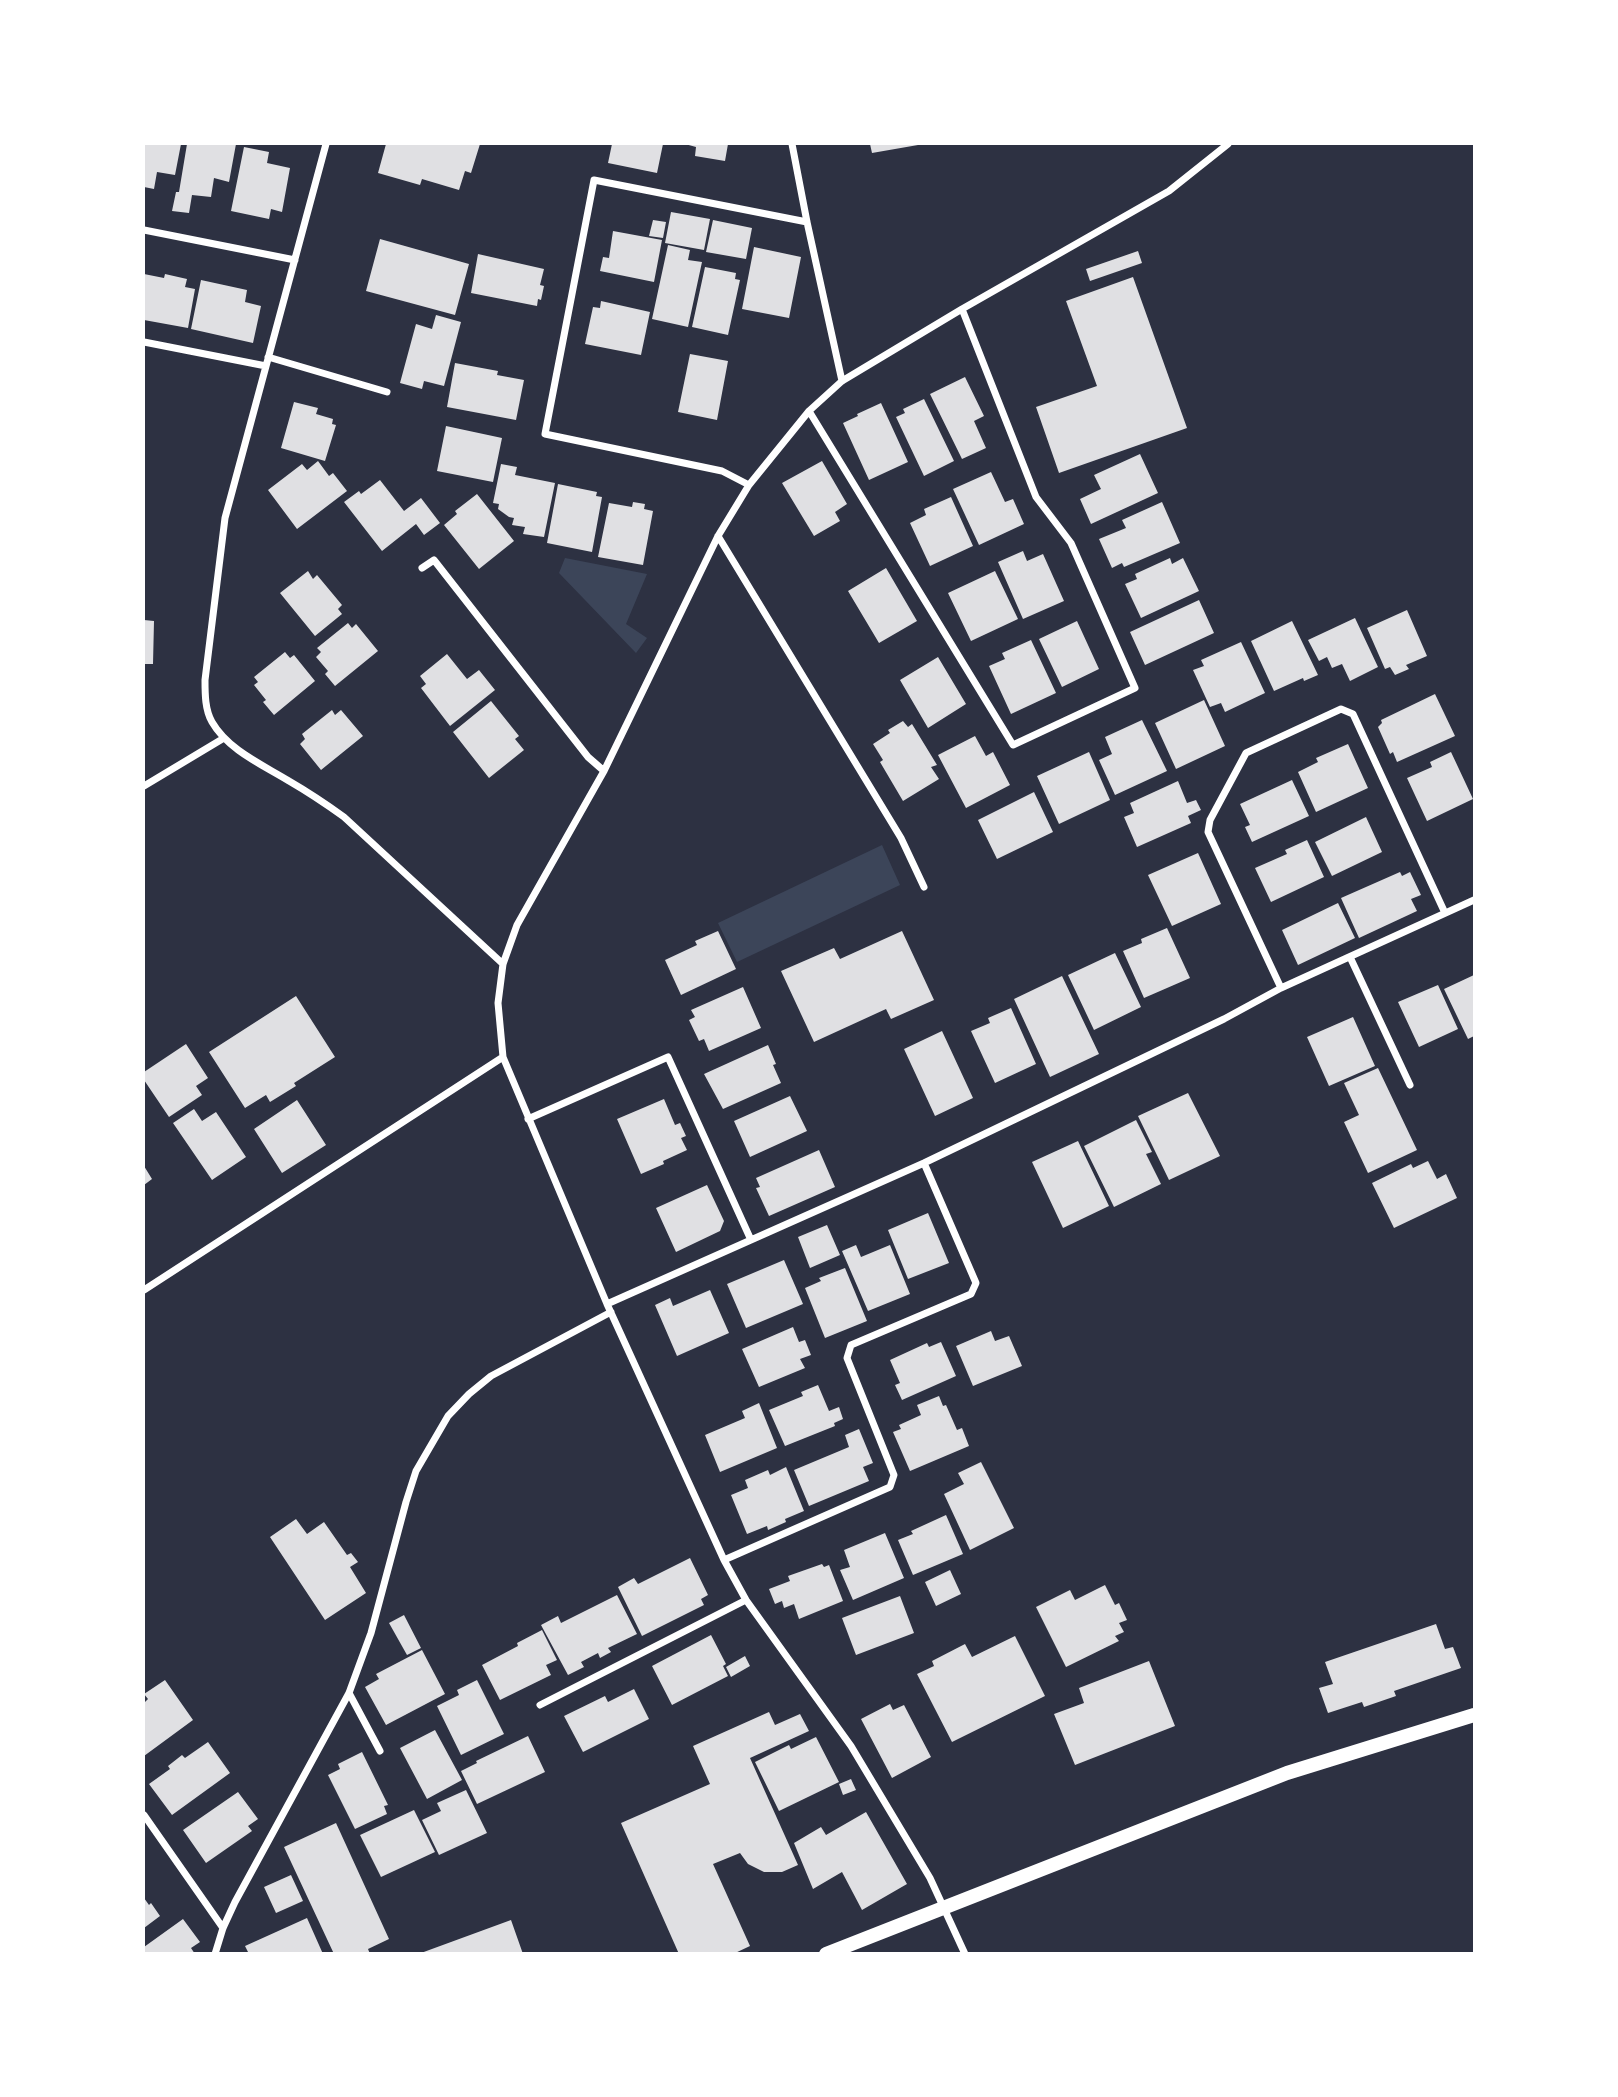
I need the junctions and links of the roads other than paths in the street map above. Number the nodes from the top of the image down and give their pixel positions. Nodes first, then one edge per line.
1 (326, 144) edge
2 (792, 144) edge
3 (1228, 144) edge
4 (807, 222) junction
5 (144, 230) edge
6 (295, 260) junction
7 (962, 309) junction
8 (144, 342) edge
9 (268, 356) junction
10 (266, 366) junction
11 (842, 382) junction
12 (387, 392) dead end
13 (809, 411) junction
14 (749, 485) junction
15 (718, 537) junction
16 (422, 568) dead end
17 (224, 737) junction
18 (604, 771) junction
19 (144, 786) edge
20 (924, 887) dead end
21 (1475, 900) edge
22 (1445, 913) junction
23 (1350, 957) junction
24 (503, 964) junction
25 (1281, 988) junction
26 (503, 1057) junction
27 (1409, 1085) dead end
28 (528, 1119) junction
29 (924, 1163) junction
30 (751, 1240) junction
31 (144, 1290) edge
32 (609, 1308) junction
33 (724, 1560) junction
34 (746, 1600) junction
35 (349, 1693) junction
36 (540, 1704) dead end
37 (1475, 1715) edge
38 (380, 1751) dead end
39 (144, 1815) edge
40 (944, 1907) junction
41 (223, 1928) junction
42 (215, 1954) edge
43 (826, 1954) edge
44 (965, 1954) edge

1 - 6 street
2 - 4 street
3 - 7 street
4 - 11 street
4 - 14 street
5 - 6 street
6 - 9 street
7 - 11 street
7 - 13 street
8 - 10 street
9 - 10 street
9 - 12 street
10 - 17 street
11 - 13 street
13 - 14 street
14 - 15 street
15 - 18 street
15 - 20 street
16 - 18 street
17 - 19 street
17 - 24 street
18 - 24 street
21 - 22 street
22 - 23 street
22 - 25 street
23 - 25 street
23 - 27 street
24 - 26 street
25 - 29 street
26 - 28 street
26 - 31 street
28 - 30 street
28 - 32 street
29 - 30 street
29 - 33 street
30 - 32 street
32 - 33 street
32 - 35 street
33 - 34 street
34 - 36 street
34 - 40 street
35 - 38 street
35 - 41 street
37 - 40 main road
39 - 41 street
40 - 43 main road
40 - 44 street
41 - 42 street

